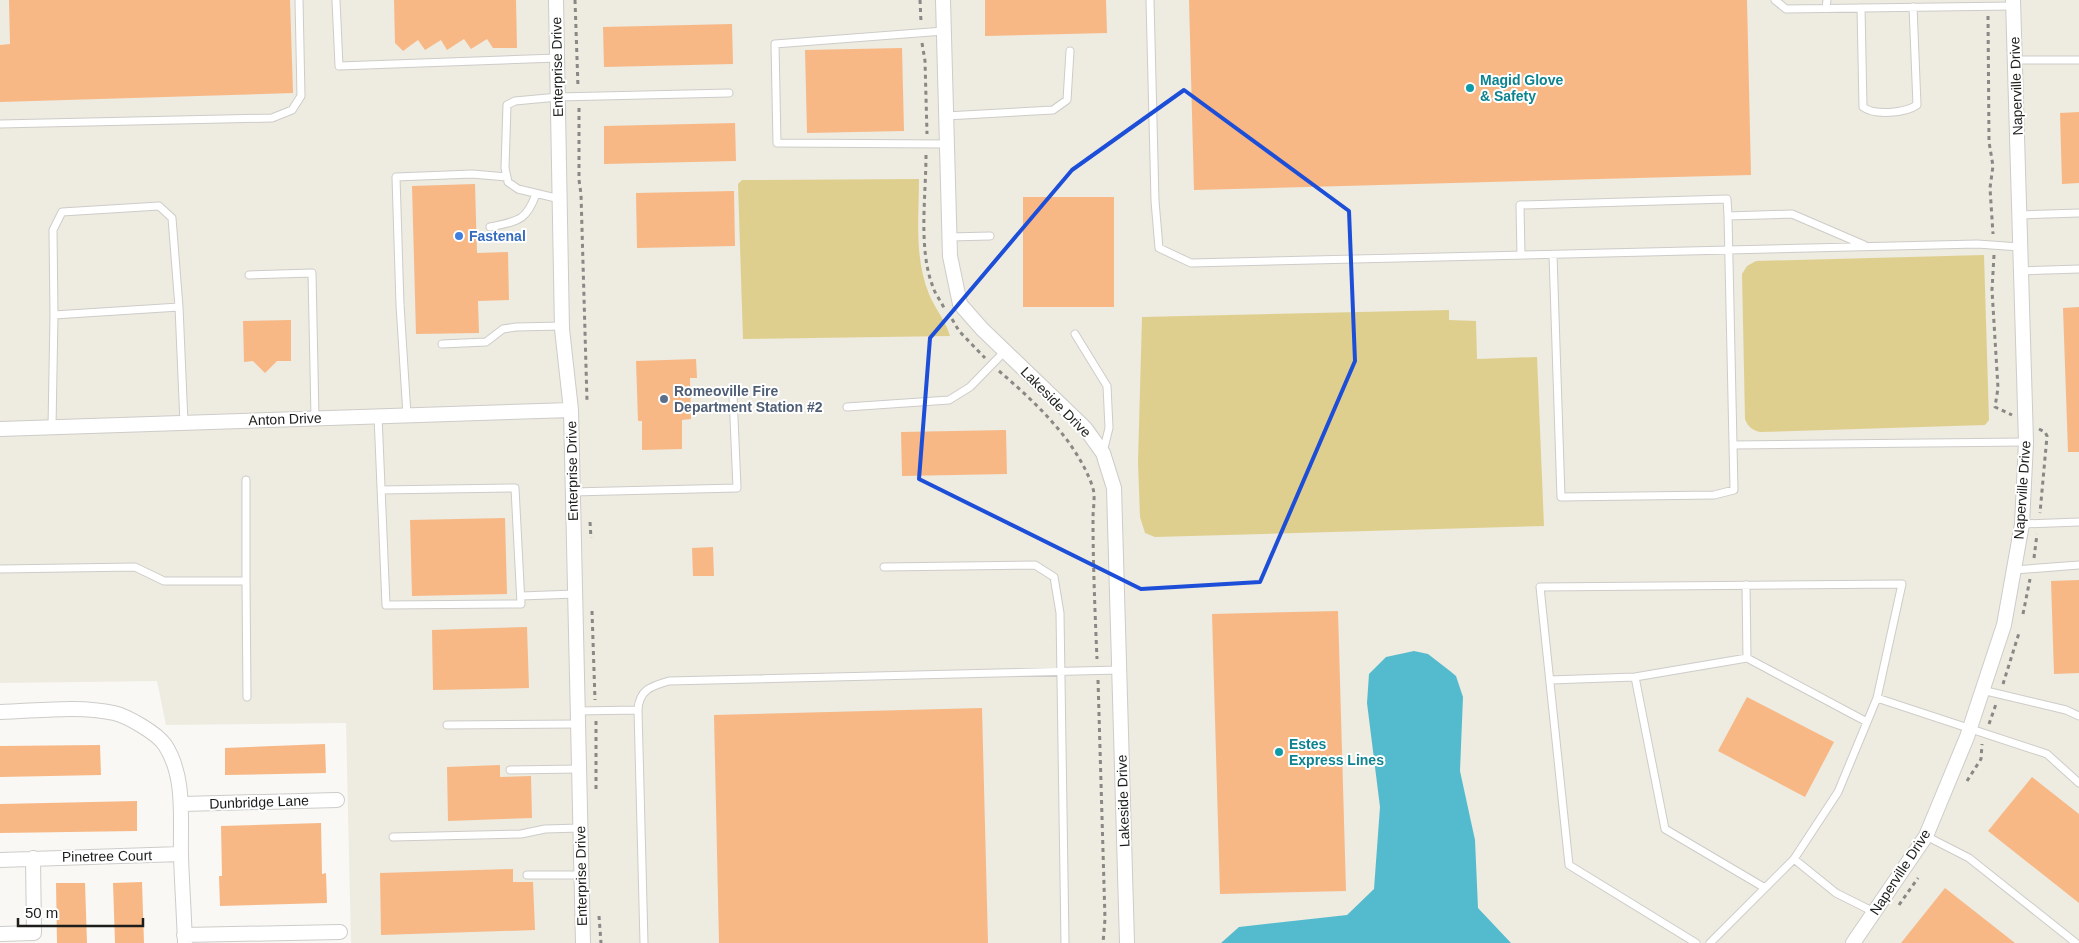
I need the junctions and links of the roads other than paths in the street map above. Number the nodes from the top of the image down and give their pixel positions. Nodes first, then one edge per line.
1 (299, 0) edge
2 (336, 0) edge
3 (556, 0) edge
4 (943, 0) edge
5 (1150, 0) edge
6 (1775, 0) edge
7 (1827, 0) edge
8 (2013, 3) edge
9 (1913, 7) junction
10 (1826, 8) junction
11 (1861, 8) junction
12 (944, 31) junction
13 (1070, 51) dead end
14 (557, 58) junction
15 (2015, 60) junction
16 (2079, 60) edge
17 (729, 93) dead end
18 (558, 97) junction
19 (946, 116) junction
20 (0, 124) edge
21 (946, 144) junction
22 (507, 177) junction
23 (536, 194) junction
24 (560, 199) junction
25 (2079, 212) edge
26 (2019, 215) junction
27 (1728, 216) junction
28 (490, 227) dead end
29 (990, 236) dead end
30 (949, 237) junction
31 (1867, 246) junction
32 (2020, 247) junction
33 (1729, 249) junction
34 (1553, 255) junction
35 (1521, 256) junction
36 (2079, 269) edge
37 (2021, 271) junction
38 (249, 275) dead end
39 (179, 307) junction
40 (54, 315) junction
41 (562, 326) junction
42 (1075, 334) dead end
43 (442, 344) dead end
44 (1005, 352) junction
45 (733, 395) dead end
46 (847, 407) dead end
47 (571, 410) junction
48 (407, 415) junction
49 (378, 416) junction
50 (315, 418) junction
51 (184, 423) junction
52 (52, 427) junction
53 (0, 429) edge
54 (2026, 442) junction
55 (1733, 445) junction
56 (1102, 452) junction
57 (246, 480) dead end
58 (381, 490) junction
59 (572, 492) junction
60 (2079, 522) edge
61 (2022, 524) junction
62 (2079, 565) edge
63 (884, 567) dead end
64 (0, 569) edge
65 (2014, 570) junction
66 (246, 582) junction
67 (1746, 585) junction
68 (575, 594) junction
69 (521, 596) junction
70 (1747, 658) junction
71 (1119, 670) junction
72 (1062, 672) junction
73 (1635, 678) junction
74 (1550, 680) junction
75 (1982, 690) junction
76 (247, 697) dead end
77 (1877, 698) junction
78 (638, 710) junction
79 (0, 712) edge
80 (2079, 716) edge
81 (578, 718) junction
82 (1867, 722) junction
83 (447, 725) dead end
84 (1970, 728) junction
85 (579, 768) junction
86 (510, 770) dead end
87 (2079, 783) edge
88 (337, 800) dead end
89 (182, 804) junction
90 (580, 828) junction
91 (1926, 836) junction
92 (393, 837) dead end
93 (181, 854) junction
94 (32, 858) junction
95 (1794, 859) junction
96 (0, 860) edge
97 (527, 875) dead end
98 (581, 875) junction
99 (1764, 888) junction
100 (1874, 912) junction
101 (340, 932) dead end
102 (0, 934) edge
103 (34, 938) edge
104 (184, 939) edge
105 (1858, 941) edge
106 (583, 943) edge
107 (644, 943) edge
108 (1064, 943) edge
109 (1127, 943) edge
110 (1696, 943) edge
111 (1710, 943) edge
112 (2076, 943) edge

1 - 20 lane
2 - 14 lane
3 - 14 street, Enterprise Drive
4 - 12 street, Lakeside Drive
5 - 35 lane
6 - 10 lane
7 - 10 lane
8 - 9 lane
8 - 15 street, Naperville Drive
9 - 11 lane
9 - 11 lane
10 - 11 lane
12 - 19 street, Lakeside Drive
12 - 21 lane
13 - 19 lane
14 - 18 street, Enterprise Drive
15 - 16 lane
15 - 26 street, Naperville Drive
17 - 18 lane
18 - 22 lane
18 - 24 street, Enterprise Drive
19 - 21 street, Lakeside Drive
21 - 30 street, Lakeside Drive
22 - 23 lane
22 - 48 lane
23 - 24 lane
23 - 28 lane
24 - 41 street, Enterprise Drive
25 - 26 lane
26 - 32 street, Naperville Drive
27 - 31 lane
27 - 33 lane
27 - 35 lane
29 - 30 lane
30 - 44 street, Lakeside Drive
31 - 32 lane
31 - 33 lane
32 - 37 street, Naperville Drive
33 - 34 lane
33 - 55 lane
34 - 35 lane
34 - 55 lane
36 - 37 lane
37 - 54 street, Naperville Drive
38 - 50 lane
39 - 40 lane
39 - 40 lane
39 - 51 lane
40 - 52 lane
41 - 43 lane
41 - 47 street, Enterprise Drive
42 - 56 lane
44 - 46 lane
44 - 56 street, Lakeside Drive
45 - 59 lane
47 - 48 street, Anton Drive
47 - 59 street, Enterprise Drive
48 - 49 street, Anton Drive
49 - 50 street, Anton Drive
49 - 58 lane
50 - 51 street, Anton Drive
51 - 52 street, Anton Drive
52 - 53 street, Anton Drive
54 - 55 lane
54 - 61 street, Naperville Drive
56 - 71 street, Lakeside Drive
57 - 66 lane
58 - 69 lane
58 - 69 lane
59 - 68 street, Enterprise Drive
60 - 61 lane
61 - 65 street, Naperville Drive
62 - 65 lane
63 - 72 lane
64 - 66 lane
65 - 75 street, Naperville Drive
66 - 76 lane
67 - 70 lane
67 - 74 lane
67 - 77 lane
68 - 69 lane
68 - 81 street, Enterprise Drive
70 - 73 lane
70 - 82 lane
71 - 72 lane
71 - 109 street, Lakeside Drive
72 - 78 lane
72 - 108 lane
73 - 74 lane
73 - 99 lane
74 - 110 lane
75 - 80 lane
75 - 84 street, Naperville Drive
77 - 82 lane
77 - 84 lane
78 - 81 lane
78 - 107 lane
79 - 89 street
81 - 83 lane
81 - 85 street, Enterprise Drive
82 - 95 lane
84 - 87 lane
84 - 91 street, Naperville Drive
85 - 86 lane
85 - 90 street, Enterprise Drive
88 - 89 street, Dunbridge Lane
89 - 93 street
90 - 92 lane
90 - 98 street, Enterprise Drive
91 - 100 street, Naperville Drive
91 - 112 lane
93 - 94 street, Pinetree Court
93 - 104 street
94 - 96 street, Pinetree Court
94 - 103 street
95 - 99 lane
95 - 100 lane
97 - 98 lane
98 - 106 street, Enterprise Drive
99 - 111 lane
100 - 105 street, Naperville Drive
101 - 104 street
102 - 103 street

